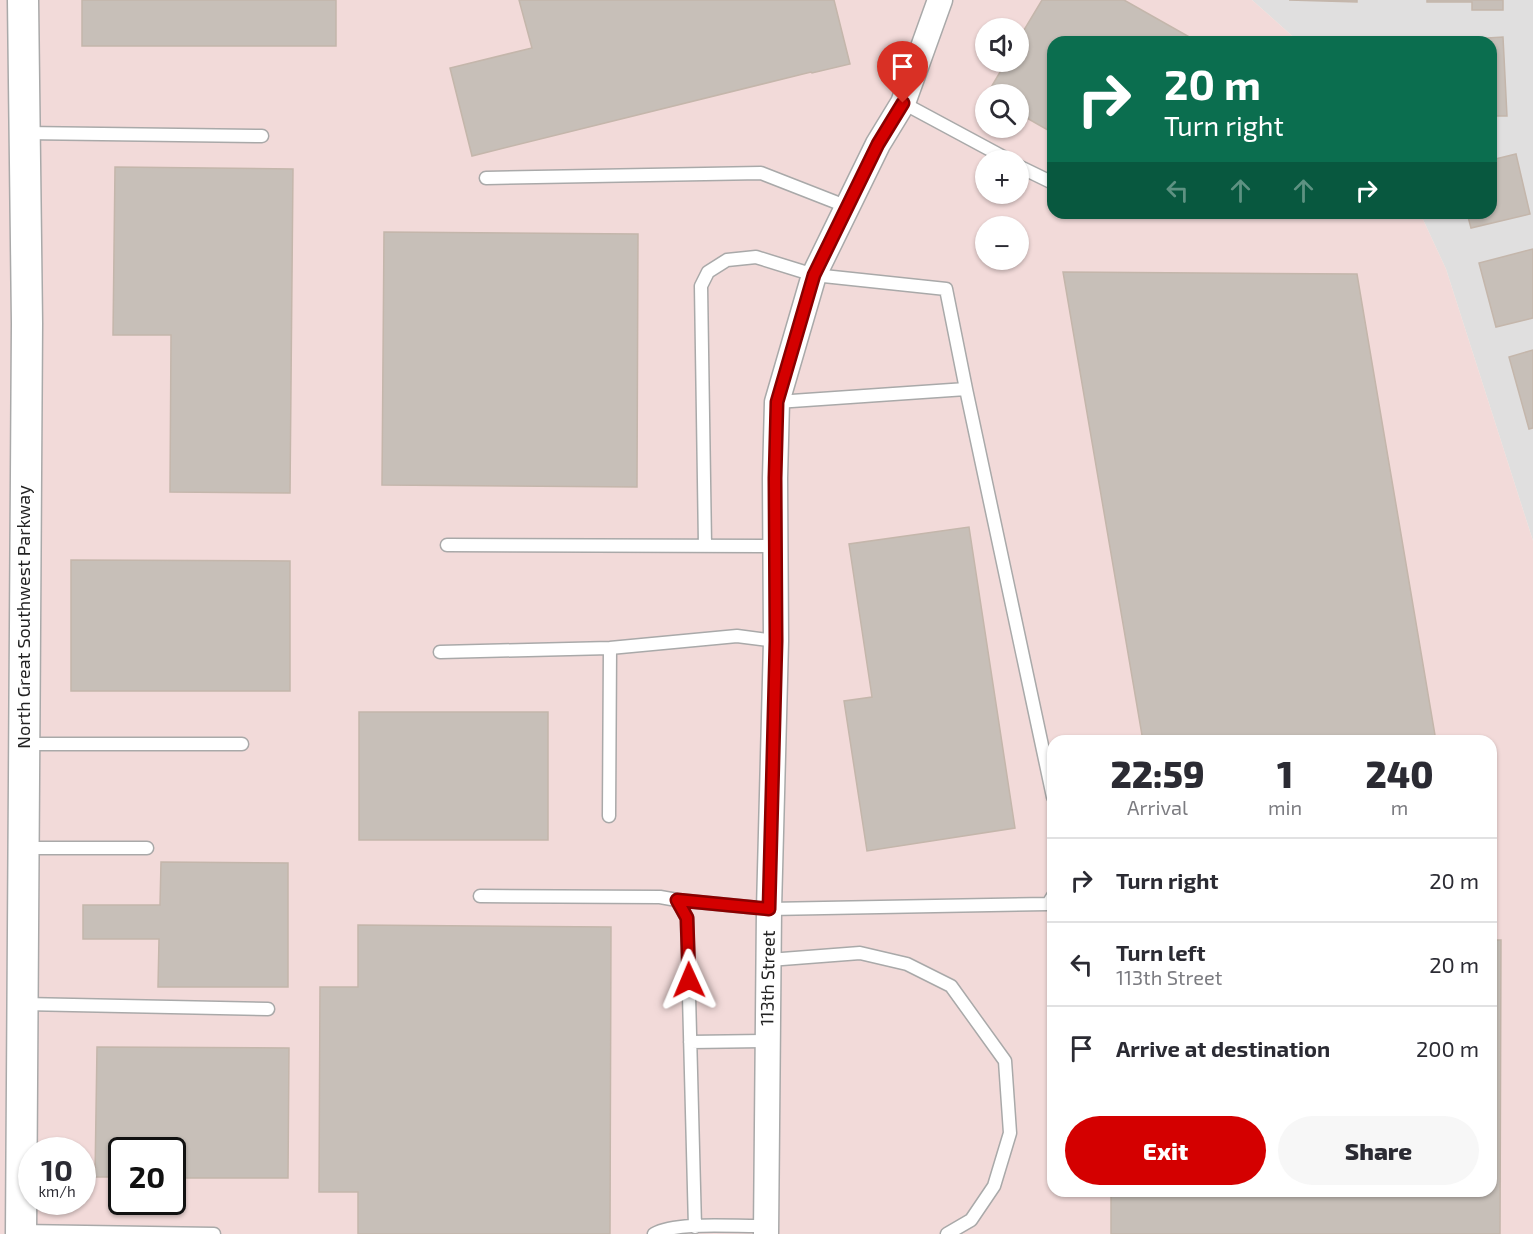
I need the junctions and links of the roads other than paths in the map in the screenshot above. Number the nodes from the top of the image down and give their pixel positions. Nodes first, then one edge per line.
1 (23, 0) edge
2 (940, 0) edge
3 (903, 103) junction
4 (12, 133) edge
5 (262, 136) dead end
6 (990, 150) edge
7 (1029, 171) edge
8 (486, 178) dead end
9 (1047, 180) edge
10 (848, 207) junction
11 (814, 275) junction
12 (966, 389) junction
13 (777, 402) junction
14 (447, 545) dead end
15 (705, 545) junction
16 (775, 546) junction
17 (776, 641) junction
18 (610, 648) junction
19 (440, 652) dead end
20 (24, 744) junction
21 (242, 744) dead end
22 (1047, 769) edge
23 (609, 816) dead end
24 (12, 848) edge
25 (147, 848) dead end
26 (480, 896) dead end
27 (677, 900) junction
28 (1047, 904) edge
29 (769, 909) junction
30 (769, 960) junction
31 (22, 1004) junction
32 (268, 1009) dead end
33 (767, 1041) junction
34 (690, 1042) junction
35 (695, 1227) junction
36 (766, 1230) edge
37 (21, 1233) edge
38 (214, 1234) edge
39 (654, 1234) edge
40 (947, 1234) edge

1 - 4 street, North Great Southwest Parkway
2 - 3 street, 113th Street
3 - 6 lane
3 - 10 street, 113th Street
4 - 5 lane
4 - 20 street, North Great Southwest Parkway
7 - 9 lane
8 - 10 lane
10 - 11 street, 113th Street
11 - 12 lane
11 - 13 street, 113th Street
11 - 15 lane
12 - 13 lane
12 - 22 lane
13 - 16 street, 113th Street
14 - 15 lane
15 - 16 lane
16 - 17 street, 113th Street
17 - 18 lane
17 - 29 street, 113th Street
18 - 19 lane
18 - 23 lane
20 - 21 lane
20 - 24 street, North Great Southwest Parkway
24 - 25 lane
24 - 31 street, North Great Southwest Parkway
26 - 27 lane
27 - 29 lane
27 - 34 lane
28 - 29 lane
29 - 30 street, 113th Street
30 - 33 street, 113th Street
30 - 40 lane
31 - 32 lane
31 - 37 street, North Great Southwest Parkway
33 - 34 lane
33 - 36 street, 113th Street
34 - 35 lane
35 - 36 lane
35 - 39 lane
37 - 38 lane

